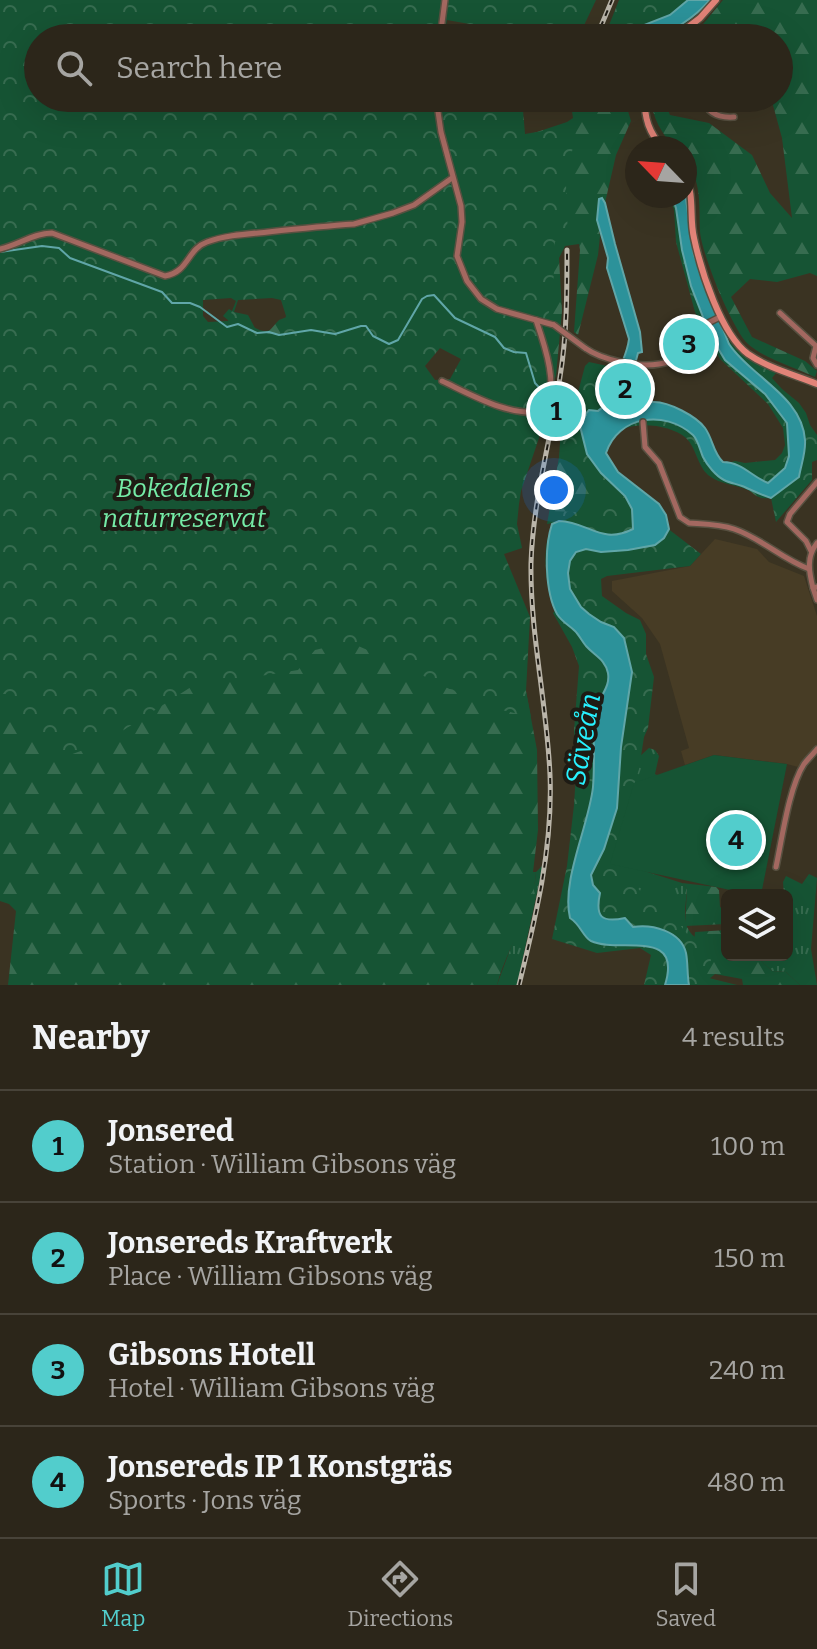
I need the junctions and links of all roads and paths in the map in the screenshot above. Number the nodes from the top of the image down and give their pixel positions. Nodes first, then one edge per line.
1 (445, 0) edge
2 (716, 0) edge
3 (442, 24) edge
4 (692, 24) edge
5 (438, 112) edge
6 (644, 112) edge
7 (712, 112) edge
8 (734, 117) dead end
9 (654, 136) edge
10 (452, 178) junction
11 (691, 208) edge
12 (0, 249) edge
13 (780, 313) dead end
14 (720, 318) junction
15 (536, 319) junction
16 (817, 365) edge
17 (442, 381) dead end
18 (817, 384) edge
19 (643, 422) dead end
20 (817, 482) edge
21 (817, 543) edge
22 (811, 551) junction
23 (809, 569) junction
24 (815, 587) edge
25 (817, 600) edge
26 (817, 749) edge
27 (776, 867) dead end

1 - 3 street
2 - 4 street
5 - 10 street
6 - 9 street
7 - 8 street
10 - 12 street
10 - 15 street
11 - 14 street
13 - 16 street
14 - 15 street, bridge
14 - 18 street
15 - 17 street
19 - 23 street
20 - 22 street
21 - 22 street
22 - 23 street
23 - 24 street
24 - 25 street
26 - 27 street

